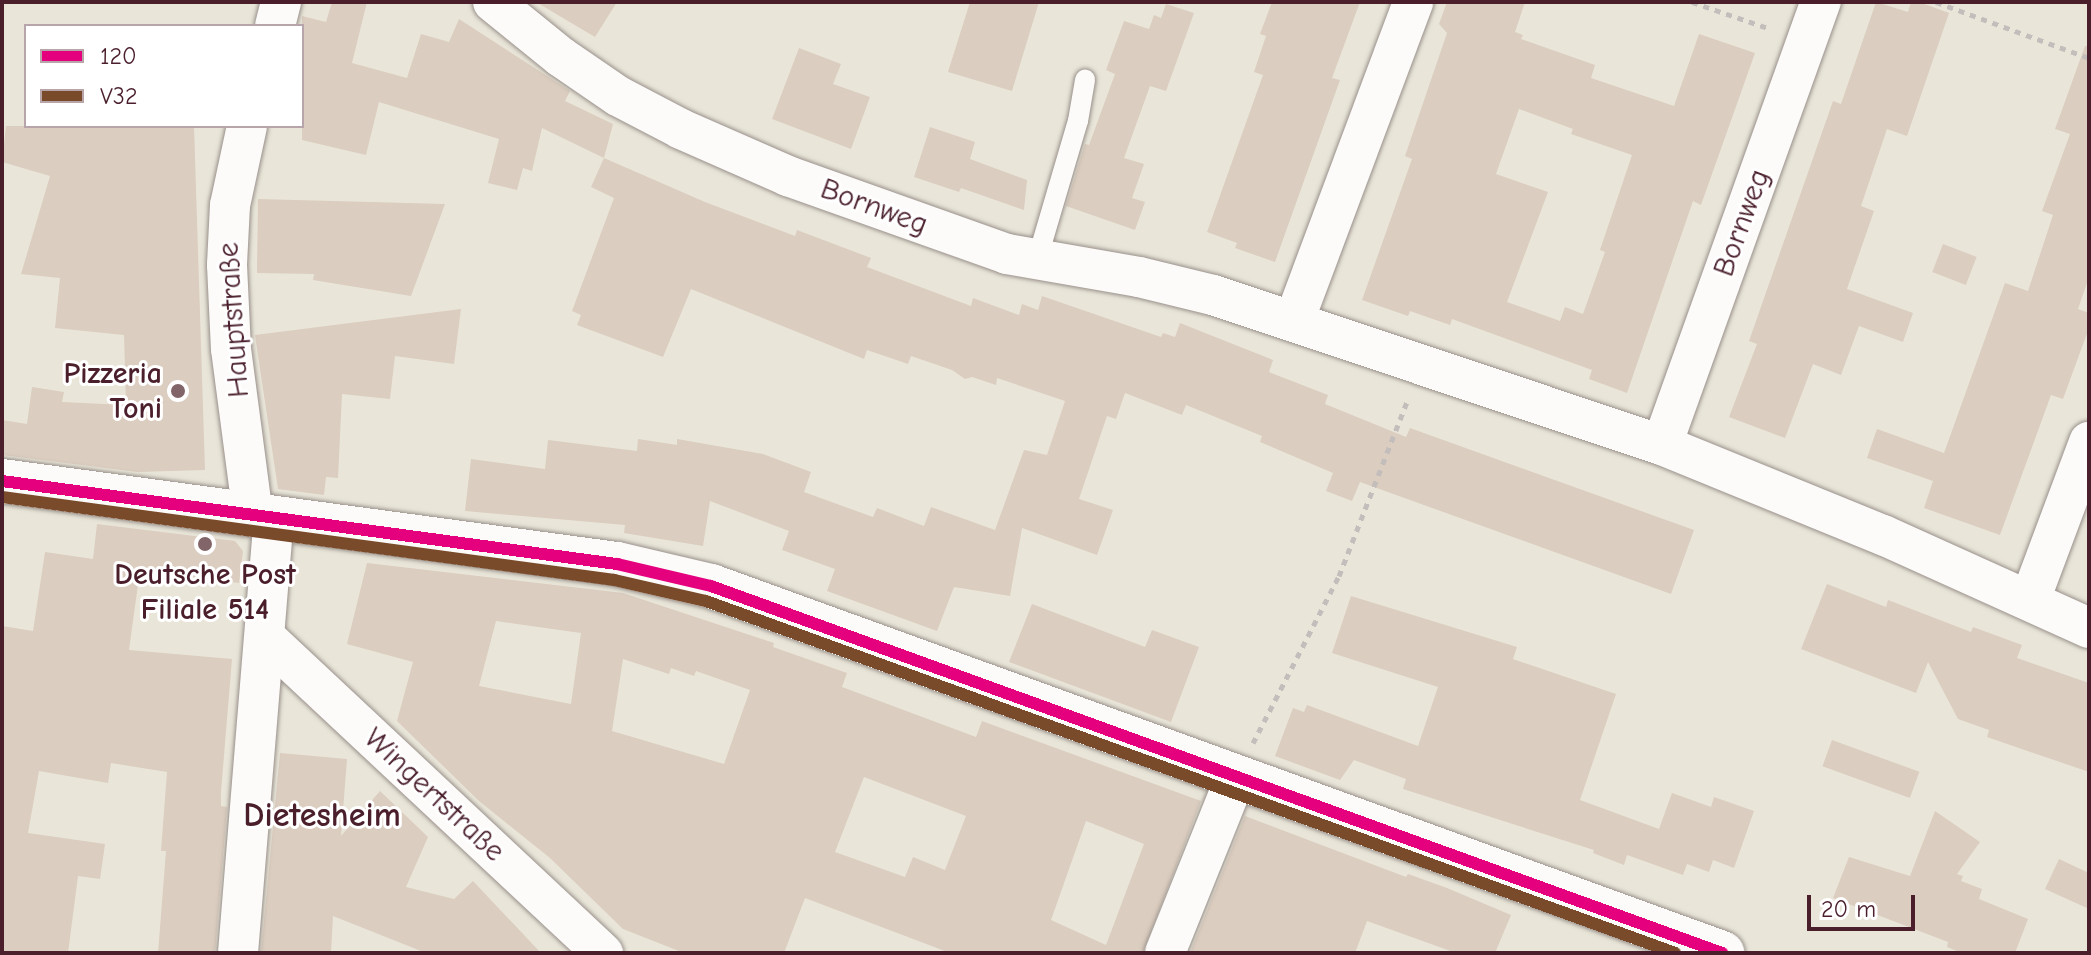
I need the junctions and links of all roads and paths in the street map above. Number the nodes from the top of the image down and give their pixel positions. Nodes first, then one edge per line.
1 (281, 2) edge
2 (493, 2) edge
3 (1413, 2) edge
4 (1692, 2) edge
5 (1821, 2) edge
6 (1936, 2) edge
7 (276, 24) edge
8 (1807, 42) junction
9 (2089, 58) edge
10 (1085, 80) dead end
11 (247, 128) edge
12 (1037, 260) junction
13 (1294, 321) junction
14 (1421, 363) junction
15 (2089, 442) edge
16 (1662, 445) junction
17 (2, 481) edge
18 (264, 516) junction
19 (2030, 600) junction
20 (2089, 628) edge
21 (265, 637) junction
22 (1236, 776) junction
23 (238, 953) edge
24 (603, 953) edge
25 (1165, 953) edge
26 (1722, 953) edge

1 - 7 street
2 - 12 street, Bornweg
3 - 13 street
4 - 8 path
5 - 8 street, Bornweg
6 - 9 path
8 - 16 street, Bornweg
10 - 12 lane
11 - 18 street, Hauptstraße
12 - 13 street, Bornweg
13 - 14 street, Bornweg
14 - 16 street, Bornweg
14 - 22 path
15 - 19 street
16 - 19 street, Bornweg
17 - 18 main road
18 - 21 street, Hauptstraße
18 - 22 main road
19 - 20 street, Bornweg
21 - 23 street, Hauptstraße
21 - 24 street, Wingertstraße
22 - 25 street
22 - 26 main road

